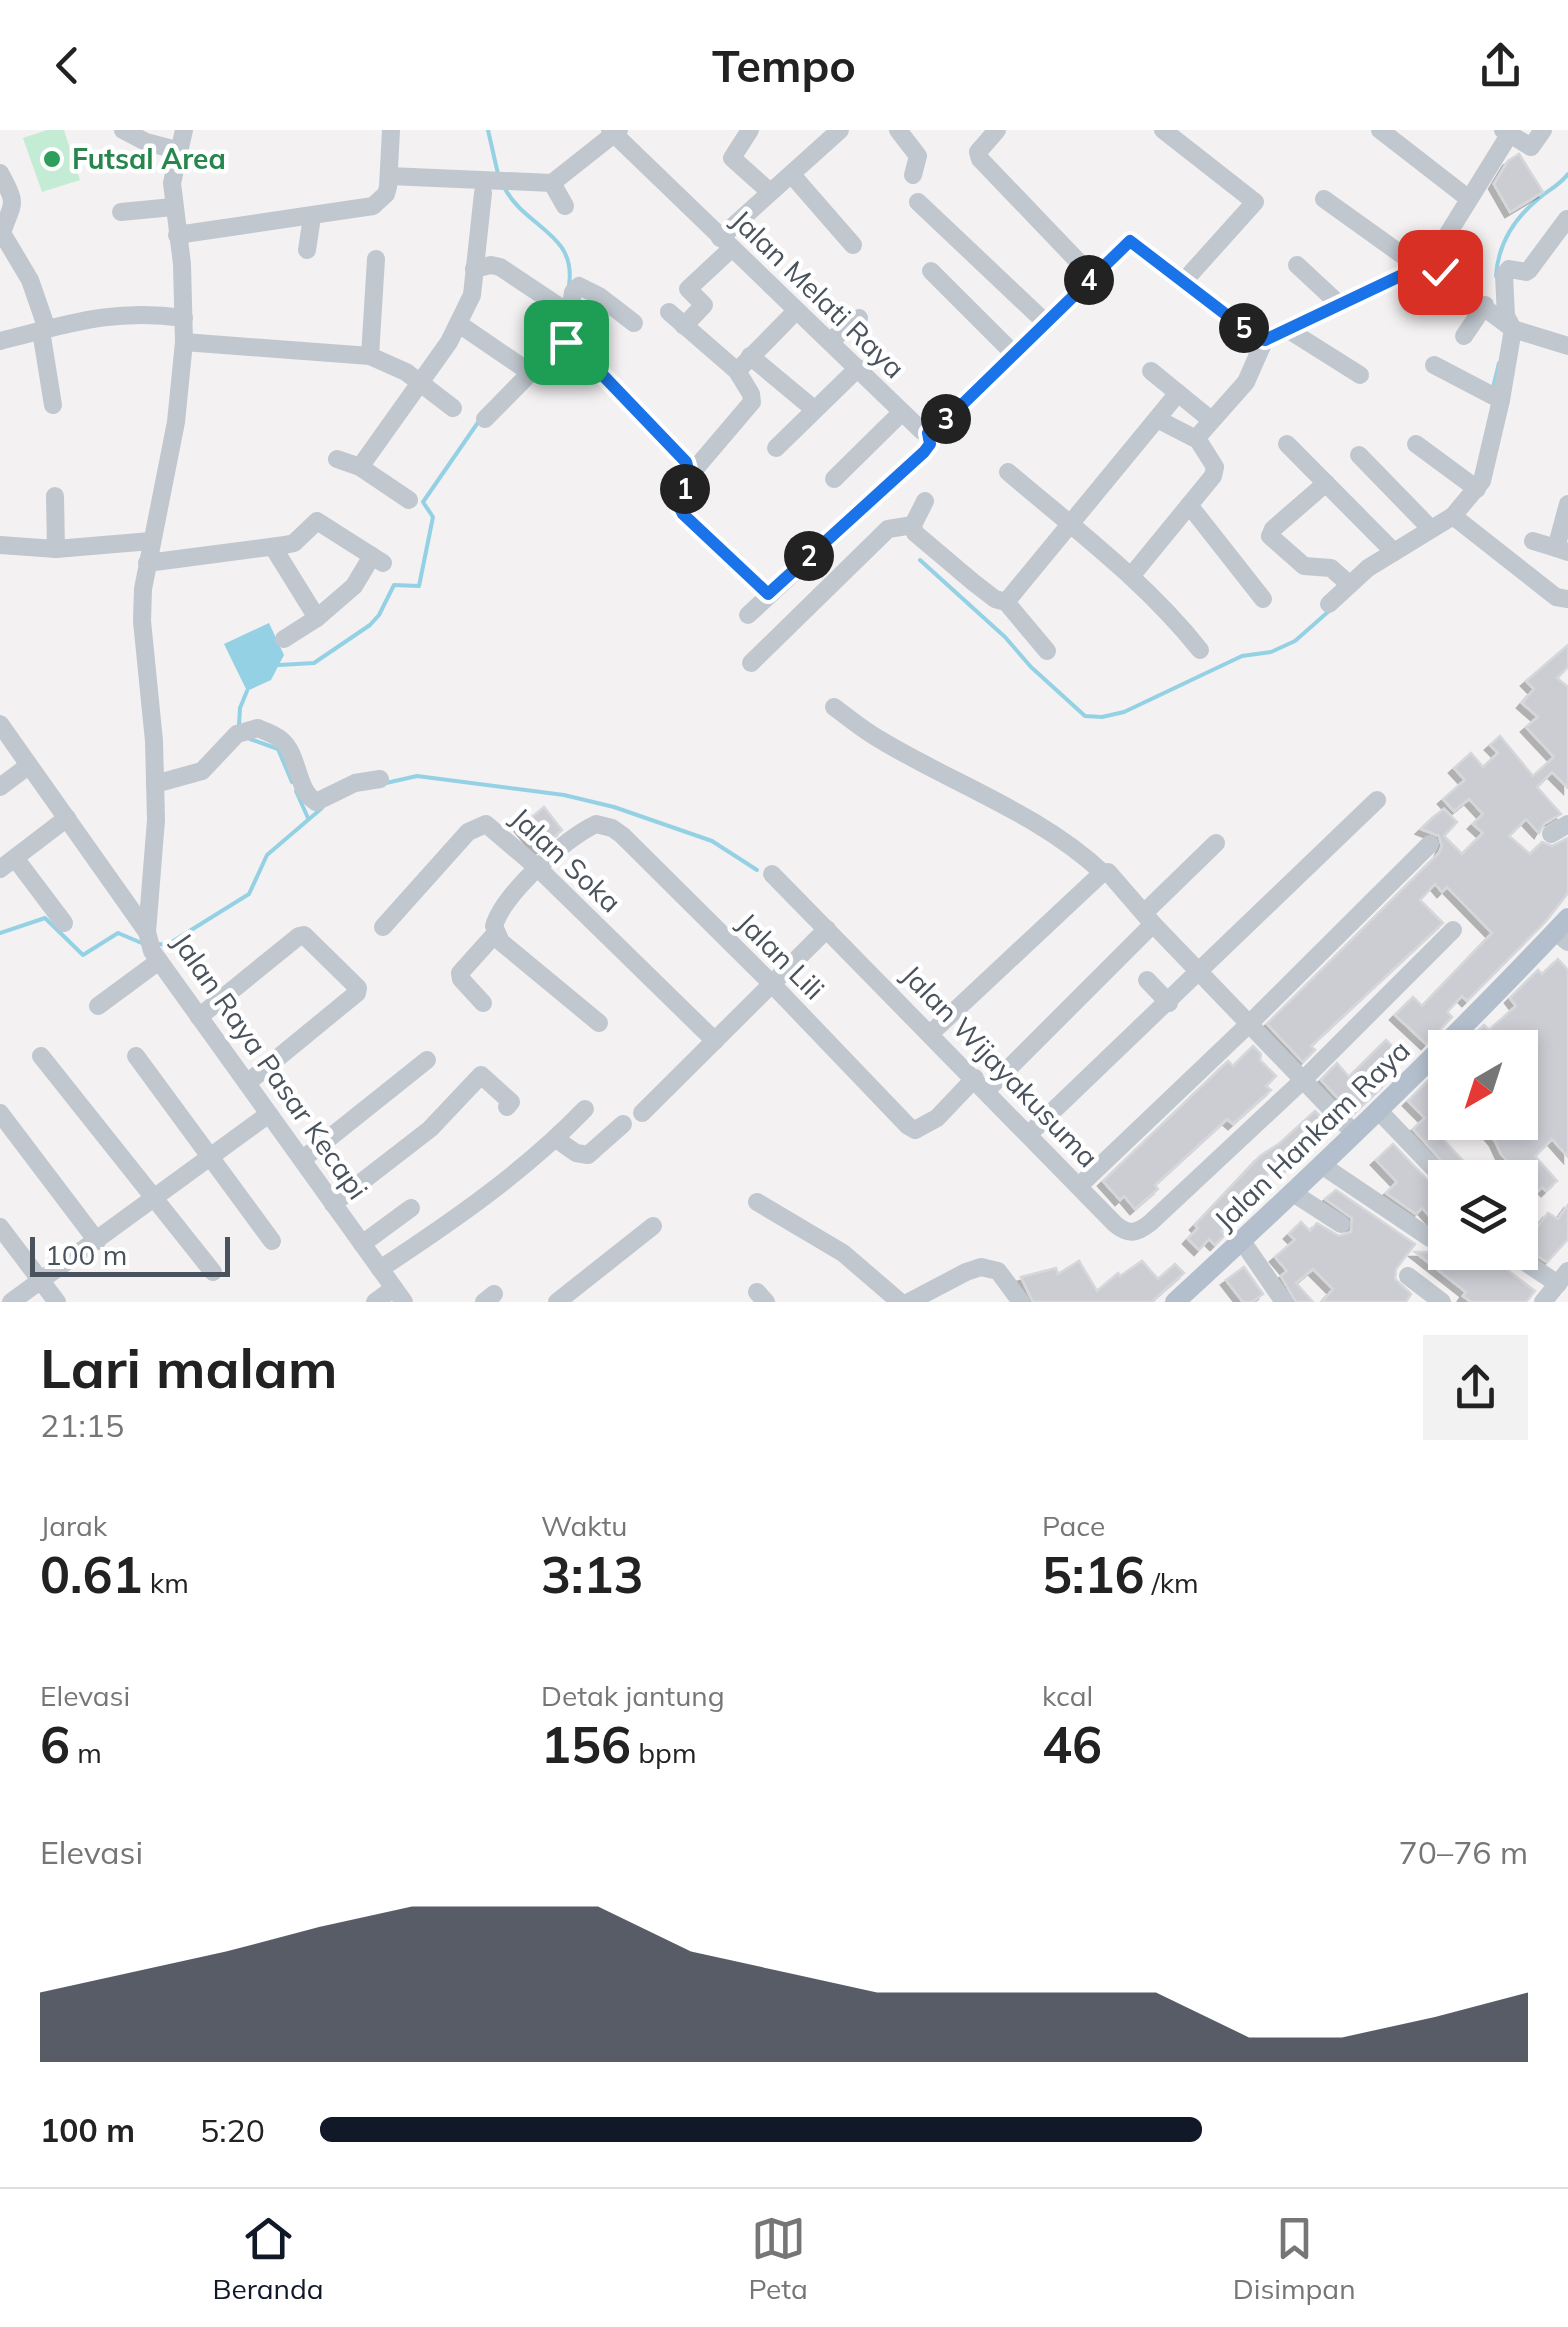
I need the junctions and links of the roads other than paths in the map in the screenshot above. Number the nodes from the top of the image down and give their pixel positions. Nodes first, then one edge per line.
1 (123, 130) edge
2 (184, 130) edge
3 (391, 130) edge
4 (750, 130) edge
5 (840, 130) edge
6 (898, 130) edge
7 (997, 130) edge
8 (1380, 130) edge
9 (1543, 130) edge
10 (615, 132) edge
11 (1506, 132) edge
12 (1176, 134) edge
13 (180, 152) junction
14 (0, 174) edge
15 (792, 175) junction
16 (913, 175) dead end
17 (389, 176) junction
18 (552, 184) junction
19 (770, 192) junction
20 (484, 193) dead end
21 (1324, 199) dead end
22 (1469, 199) junction
23 (918, 202) dead end
24 (173, 206) junction
25 (565, 206) dead end
26 (122, 212) dead end
27 (312, 217) junction
28 (1566, 219) edge
29 (178, 235) junction
30 (726, 244) junction
31 (853, 245) dead end
32 (306, 250) dead end
33 (376, 259) dead end
34 (1298, 264) dead end
35 (1424, 266) junction
36 (474, 268) junction
37 (931, 271) dead end
38 (1092, 276) junction
39 (1184, 281) junction
40 (1340, 304) junction
41 (560, 308) dead end
42 (796, 311) junction
43 (669, 312) dead end
44 (1498, 317) junction
45 (184, 318) junction
46 (859, 318) dead end
47 (634, 323) dead end
48 (458, 324) junction
49 (1046, 324) junction
50 (684, 326) junction
51 (1287, 328) junction
52 (44, 330) junction
53 (1464, 336) dead end
54 (0, 340) edge
55 (1265, 340) junction
56 (184, 342) junction
57 (566, 342) junction
58 (830, 342) junction
59 (1568, 346) edge
60 (1014, 353) junction
61 (370, 356) junction
62 (750, 356) junction
63 (1434, 366) dead end
64 (522, 367) dead end
65 (858, 368) junction
66 (1151, 371) dead end
67 (736, 372) junction
68 (1360, 375) dead end
69 (420, 382) junction
70 (1178, 393) junction
71 (1501, 400) junction
72 (54, 405) dead end
73 (809, 405) dead end
74 (453, 408) dead end
75 (902, 412) junction
76 (485, 419) dead end
77 (1158, 419) junction
78 (1211, 420) junction
79 (928, 433) junction
80 (1198, 440) junction
81 (1287, 444) dead end
82 (1416, 444) dead end
83 (776, 448) dead end
84 (1359, 455) dead end
85 (337, 459) dead end
86 (360, 467) junction
87 (1008, 472) dead end
88 (690, 476) junction
89 (834, 479) dead end
90 (1326, 483) junction
91 (1477, 489) junction
92 (54, 496) dead end
93 (409, 500) dead end
94 (925, 501) dead end
95 (1568, 504) edge
96 (1190, 505) junction
97 (1454, 516) junction
98 (913, 525) junction
99 (1071, 526) junction
100 (1431, 530) junction
101 (1533, 541) dead end
102 (152, 542) junction
103 (0, 545) edge
104 (272, 547) junction
105 (56, 549) junction
106 (1562, 550) edge
107 (1394, 552) junction
108 (147, 563) junction
109 (1132, 575) junction
110 (1348, 584) junction
111 (768, 594) junction
112 (1263, 600) dead end
113 (1568, 600) edge
114 (1006, 602) junction
115 (1328, 604) dead end
116 (748, 615) dead end
117 (317, 618) junction
118 (284, 639) dead end
119 (1200, 650) dead end
120 (1048, 651) dead end
121 (751, 663) dead end
122 (834, 708) dead end
123 (0, 724) edge
124 (28, 766) junction
125 (380, 779) dead end
126 (154, 784) junction
127 (0, 787) edge
128 (1377, 800) dead end
129 (67, 818) junction
130 (1216, 843) dead end
131 (1430, 844) dead end
132 (7, 863) edge
133 (540, 869) junction
134 (1104, 873) junction
135 (772, 874) dead end
136 (1149, 918) junction
137 (64, 923) dead end
138 (383, 927) dead end
139 (826, 929) junction
140 (1453, 930) dead end
141 (1564, 931) edge
142 (496, 934) junction
143 (152, 945) junction
144 (1202, 971) junction
145 (1147, 980) dead end
146 (772, 984) junction
147 (1169, 1002) junction
148 (483, 1003) dead end
149 (98, 1006) dead end
150 (199, 1016) junction
151 (599, 1023) dead end
152 (1249, 1024) junction
153 (930, 1034) junction
154 (715, 1041) junction
155 (41, 1056) dead end
156 (136, 1056) dead end
157 (427, 1060) dead end
158 (1302, 1081) junction
159 (246, 1082) junction
160 (981, 1084) junction
161 (514, 1099) dead end
162 (585, 1109) dead end
163 (1378, 1110) junction
164 (642, 1113) dead end
165 (0, 1114) edge
166 (269, 1114) junction
167 (623, 1124) dead end
168 (1028, 1134) junction
169 (1355, 1134) junction
170 (556, 1139) junction
171 (208, 1157) junction
172 (303, 1159) junction
173 (1428, 1162) edge
174 (1322, 1166) junction
175 (1079, 1186) junction
176 (1293, 1193) junction
177 (154, 1198) junction
178 (757, 1202) dead end
179 (334, 1204) junction
180 (412, 1208) dead end
181 (1341, 1224) dead end
182 (653, 1226) dead end
183 (0, 1228) edge
184 (1428, 1237) edge
185 (1242, 1241) junction
186 (97, 1242) junction
187 (272, 1242) dead end
188 (362, 1244) junction
189 (1538, 1265) edge
190 (380, 1269) junction
191 (213, 1272) dead end
192 (1408, 1276) dead end
193 (1563, 1277) edge
194 (43, 1279) junction
195 (399, 1295) edge
196 (12, 1302) edge
197 (57, 1302) edge
198 (375, 1302) edge
199 (557, 1302) edge
200 (900, 1302) edge
201 (909, 1302) edge
202 (1021, 1302) edge
203 (1175, 1302) edge
204 (1284, 1302) edge
205 (1442, 1302) edge
206 (1544, 1302) edge

1 - 13 street
2 - 13 street, Jalan Raya Pasar Kecapi
3 - 17 street
4 - 19 street
5 - 15 street
6 - 16 street
7 - 38 street
8 - 22 street
9 - 11 street
10 - 18 street
10 - 30 street, Jalan Melati Raya
11 - 22 street
12 - 39 street
13 - 24 street, Jalan Raya Pasar Kecapi
14 - 52 street
15 - 19 street
15 - 31 street
17 - 18 street
17 - 27 street
18 - 25 street
19 - 30 street
20 - 36 street
21 - 35 street
22 - 35 street
23 - 49 street
24 - 26 street
24 - 29 street, Jalan Raya Pasar Kecapi
27 - 29 street
27 - 32 street
28 - 44 street
29 - 45 street, Jalan Raya Pasar Kecapi
30 - 42 street, Jalan Melati Raya
30 - 50 street
33 - 61 street
34 - 40 street
35 - 40 street
35 - 44 street
36 - 41 street
36 - 48 street
37 - 60 street
38 - 39 street
38 - 49 street
39 - 55 street
40 - 51 street
42 - 58 street, Jalan Melati Raya
42 - 62 street
43 - 50 street
44 - 53 street
44 - 59 street
44 - 71 street
45 - 52 street
45 - 56 street, Jalan Raya Pasar Kecapi
46 - 58 street
47 - 57 street
48 - 64 street
48 - 69 street
49 - 60 street
50 - 67 street
51 - 55 street
51 - 68 street
52 - 54 street
52 - 72 street
55 - 78 street
56 - 61 street
56 - 102 street, Jalan Raya Pasar Kecapi
57 - 76 street
57 - 88 street
58 - 65 street, Jalan Melati Raya
60 - 79 street
61 - 69 street
62 - 67 street
62 - 73 street
63 - 71 street
65 - 75 street, Jalan Melati Raya
65 - 83 street
66 - 70 street
67 - 88 street
69 - 74 street
69 - 86 street
70 - 77 street
70 - 78 street
71 - 91 street
75 - 79 street, Jalan Melati Raya
75 - 89 street
77 - 80 street
77 - 99 street
78 - 80 street
79 - 111 street
80 - 96 street
81 - 90 street
82 - 91 street
84 - 100 street
85 - 86 street
86 - 93 street
87 - 99 street
88 - 111 street
90 - 107 street
90 - 110 street
91 - 97 street
92 - 105 street
94 - 98 street
95 - 106 street
96 - 109 street
96 - 112 street
97 - 100 street
97 - 113 street
98 - 114 street
98 - 121 street
99 - 109 street
99 - 114 street
100 - 107 street
101 - 106 street
102 - 105 street
102 - 108 street, Jalan Raya Pasar Kecapi
103 - 105 street
104 - 108 street
104 - 117 street
104 - 117 street
107 - 110 street
108 - 126 street, Jalan Raya Pasar Kecapi
109 - 119 street
110 - 115 street
111 - 116 street
114 - 120 street
117 - 118 street
122 - 134 street
123 - 124 street
124 - 127 street
124 - 129 street
125 - 126 street
126 - 143 street, Jalan Raya Pasar Kecapi
128 - 144 street
129 - 132 street
129 - 143 street
130 - 136 street
131 - 152 street
132 - 137 street
133 - 138 street, Jalan Soka
133 - 142 street, Jalan Lili
133 - 146 street, Jalan Lili
133 - 154 street, Jalan Soka
134 - 136 street
134 - 153 street
135 - 139 street, Jalan Wijayakusuma
136 - 144 street
136 - 160 street
139 - 146 street
139 - 153 street, Jalan Wijayakusuma
140 - 158 street
141 - 163 main road, Jalan Hankam Raya
142 - 148 street
142 - 151 street
143 - 149 street
143 - 150 street, Jalan Raya Pasar Kecapi
144 - 147 street
144 - 152 street
145 - 147 street
146 - 154 street
146 - 160 street, Jalan Lili
147 - 168 street
150 - 159 street, Jalan Raya Pasar Kecapi
150 - 159 street
152 - 158 street
152 - 175 street
153 - 160 street, Jalan Wijayakusuma
154 - 164 street
155 - 177 street
156 - 171 street
157 - 172 street
158 - 169 street
158 - 175 street, Jalan Wijayakusuma
159 - 166 street, Jalan Raya Pasar Kecapi
160 - 168 street, Jalan Wijayakusuma
161 - 179 street
162 - 170 street
163 - 169 main road, Jalan Hankam Raya
163 - 173 street
165 - 186 street
166 - 171 street
166 - 172 street, Jalan Raya Pasar Kecapi
167 - 170 street
168 - 175 street, Jalan Wijayakusuma
169 - 174 main road, Jalan Hankam Raya
170 - 190 street
171 - 177 street
171 - 187 street
172 - 179 street, Jalan Raya Pasar Kecapi
174 - 176 main road, Jalan Hankam Raya
174 - 184 street
176 - 181 street
176 - 185 main road, Jalan Hankam Raya
177 - 186 street
177 - 191 street
178 - 200 street
179 - 188 street, Jalan Raya Pasar Kecapi
180 - 188 street
182 - 199 street
183 - 194 street
185 - 203 main road, Jalan Hankam Raya
185 - 204 street
186 - 194 street
188 - 190 street, Jalan Raya Pasar Kecapi
189 - 193 street
190 - 195 street, Jalan Raya Pasar Kecapi
192 - 205 street
193 - 206 street
194 - 196 street
194 - 197 street
195 - 198 street
201 - 202 street

